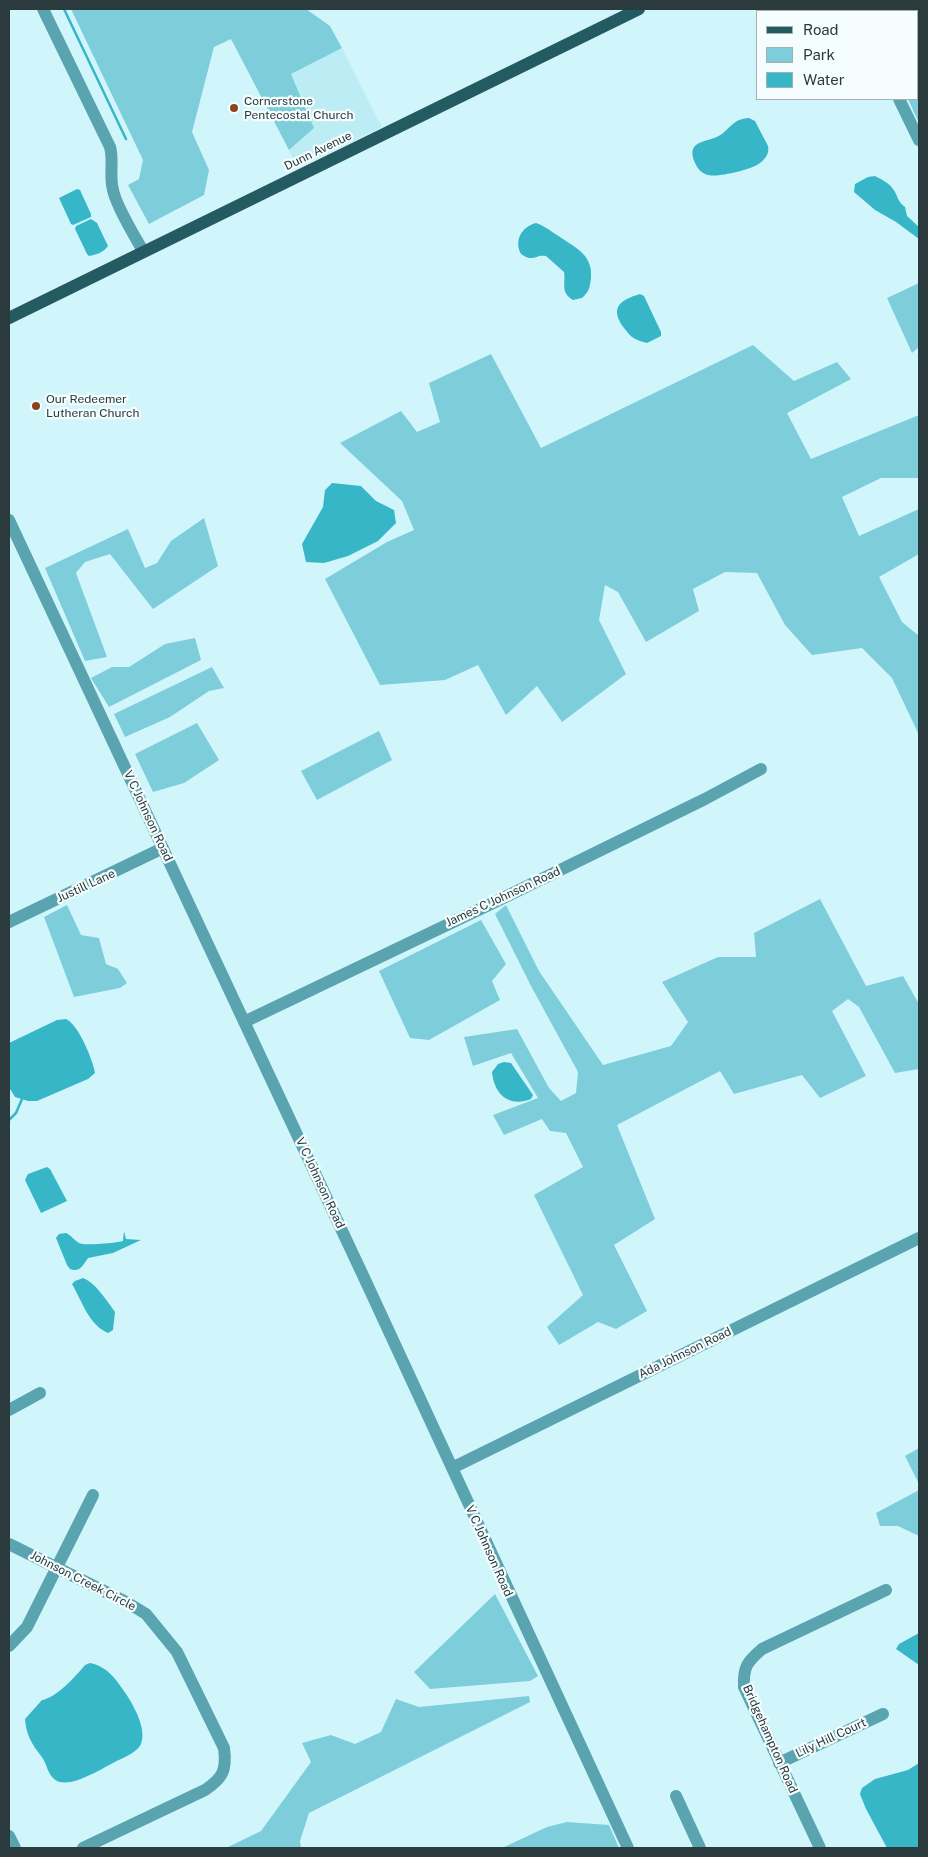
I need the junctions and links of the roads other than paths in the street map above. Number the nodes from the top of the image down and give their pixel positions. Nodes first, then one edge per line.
1 (43, 9) edge
2 (639, 9) edge
3 (899, 100) edge
4 (919, 140) edge
5 (142, 251) junction
6 (9, 318) edge
7 (9, 520) edge
8 (761, 769) dead end
9 (163, 848) junction
10 (9, 922) edge
11 (244, 1022) junction
12 (919, 1238) edge
13 (40, 1393) dead end
14 (9, 1410) edge
15 (452, 1468) junction
16 (92, 1495) dead end
17 (9, 1544) edge
18 (56, 1568) junction
19 (886, 1590) dead end
20 (9, 1646) edge
21 (883, 1714) dead end
22 (779, 1763) junction
23 (676, 1796) dead end
24 (9, 1836) edge
25 (15, 1848) edge
26 (83, 1848) edge
27 (628, 1848) edge
28 (700, 1848) edge
29 (820, 1848) edge

1 - 5 street
2 - 5 main road, Dunn Avenue
3 - 4 street
5 - 6 main road, Dunn Avenue
7 - 9 street, V C Johnson Road
8 - 11 street, James C Johnson Road
9 - 10 street, Justill Lane
9 - 11 street, V C Johnson Road
11 - 15 street, V C Johnson Road
12 - 15 street, Ada Johnson Road
13 - 14 street
15 - 27 street, V C Johnson Road
16 - 18 street
17 - 18 street, Johnson Creek Circle
18 - 20 street
18 - 26 street, Johnson Creek Circle
19 - 22 street, Bridgehampton Road
21 - 22 street, Lily Hill Court
22 - 29 street, Bridgehampton Road
23 - 28 street
24 - 25 street

